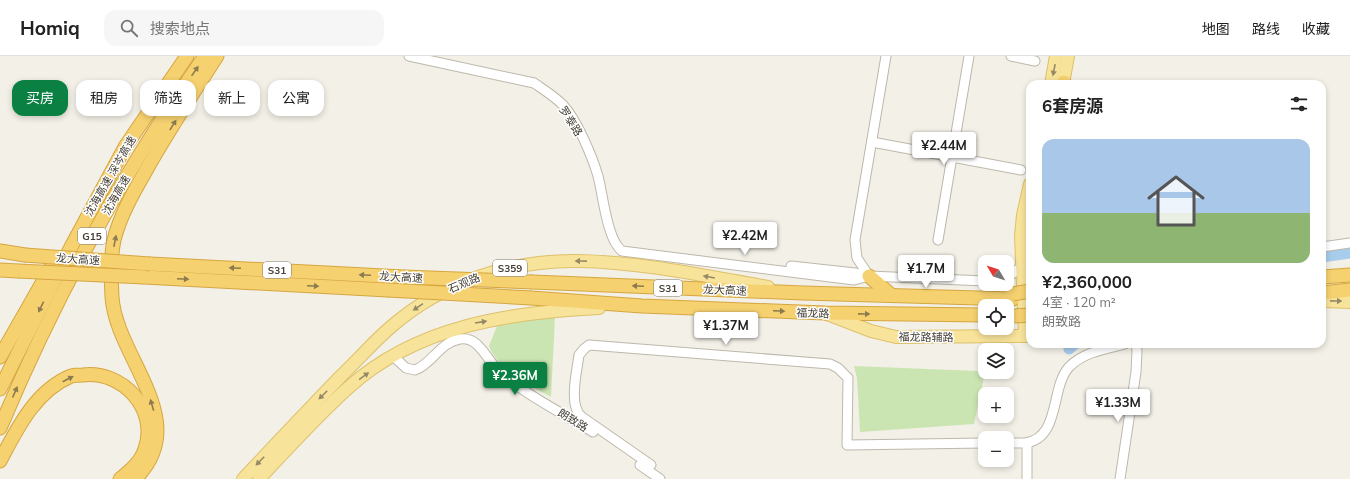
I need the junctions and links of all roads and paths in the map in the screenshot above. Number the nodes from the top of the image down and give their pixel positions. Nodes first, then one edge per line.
1 (188, 56) edge
2 (205, 56) edge
3 (217, 56) edge
4 (409, 56) edge
5 (886, 56) edge
6 (969, 56) edge
7 (1012, 56) edge
8 (1056, 56) edge
9 (1068, 56) edge
10 (1035, 61) dead end
11 (1059, 80) edge
12 (1061, 80) edge
13 (872, 142) junction
14 (124, 147) junction
15 (952, 157) junction
16 (1021, 170) dead end
17 (1026, 204) edge
18 (938, 240) dead end
19 (1350, 244) edge
20 (1326, 247) edge
21 (0, 253) edge
22 (1026, 255) edge
23 (1026, 264) edge
24 (1350, 269) edge
25 (0, 270) edge
26 (1014, 273) edge
27 (1350, 274) edge
28 (869, 276) junction
29 (1326, 276) edge
30 (1326, 277) edge
31 (978, 281) edge
32 (1350, 290) edge
33 (1026, 292) edge
34 (803, 293) junction
35 (1326, 293) edge
36 (891, 295) junction
37 (1013, 296) junction
38 (1026, 298) edge
39 (1326, 301) edge
40 (1350, 302) edge
41 (642, 306) junction
42 (825, 313) junction
43 (978, 315) edge
44 (1014, 315) edge
45 (1026, 315) edge
46 (1026, 336) edge
47 (1105, 348) edge
48 (1137, 348) edge
49 (393, 356) junction
50 (0, 357) edge
51 (0, 389) edge
52 (0, 428) edge
53 (978, 443) edge
54 (1014, 443) edge
55 (1027, 443) junction
56 (0, 461) edge
57 (651, 466) dead end
58 (120, 479) edge
59 (135, 479) edge
60 (243, 479) edge
61 (259, 479) edge
62 (660, 479) edge
63 (1028, 479) edge
64 (1120, 479) edge

1 - 14 highway, 沈海高速 深岑高速 / G15
52 -> 2 highway, 沈海高速 / G15
59 -> 3 highway
4 - 28 street, 罗泰路
5 - 13 street
6 - 15 street
7 - 10 street
8 -> 11 main road
9 - 12 main road
13 - 15 street
13 - 28 street
14 - 50 highway
14 -> 51 highway, 沈海高速 深岑高速 / G15
15 - 16 street
15 - 18 street
17 - 22 main road
19 - 20 street
34 -> 21 highway, 龙大高速 / S31, bridge
23 - 26 street
24 - 29 main road
25 -> 41 highway, 龙大高速 / S31, bridge
27 - 30 highway
28 - 31 street, 罗泰路
28 - 36 highway
32 - 35 highway
33 - 37 highway, bridge
34 - 36 highway, 福龙路 / S31
34 -> 60 main road, 石观路 / S359
36 - 37 highway, 福龙路 / S31
37 - 38 highway, 福龙路 / S31
39 -> 40 main road
41 -> 42 highway, 福龙路 / S31
49 -> 41 main road
42 -> 43 highway, 福龙路 / S31
42 - 46 main road, 福龙路辅路
44 - 45 highway, bridge
47 - 55 street
48 - 64 street
61 -> 49 main road
49 - 62 street, 朗致路
53 - 57 street
54 - 55 street
55 - 63 street
56 -> 58 highway

